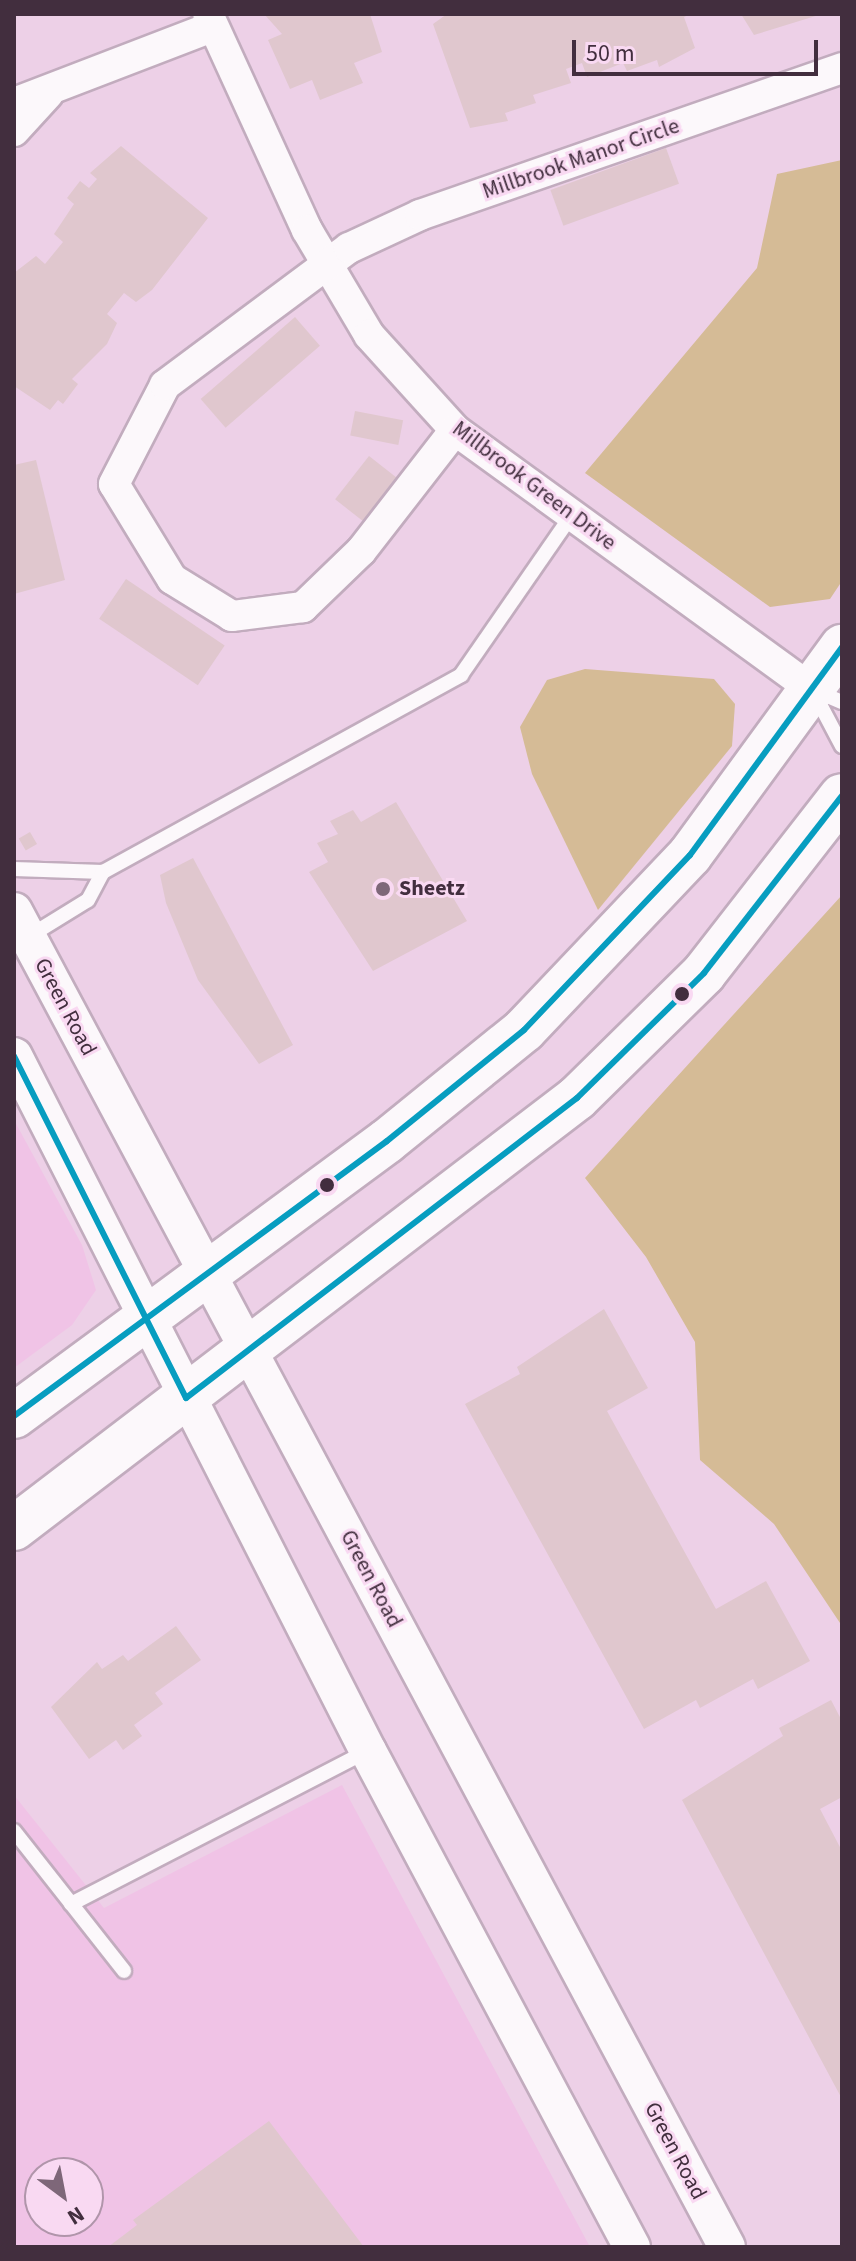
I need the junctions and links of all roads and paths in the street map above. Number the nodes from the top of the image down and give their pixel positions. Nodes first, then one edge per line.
1 (210, 20) edge
2 (842, 68) edge
3 (54, 86) junction
4 (14, 103) edge
5 (14, 131) edge
6 (326, 263) junction
7 (455, 430) junction
8 (571, 516) junction
9 (842, 647) edge
10 (827, 696) edge
11 (842, 746) edge
12 (842, 796) edge
13 (14, 869) edge
14 (103, 872) junction
15 (19, 931) edge
16 (14, 1056) edge
17 (207, 1274) junction
18 (147, 1317) junction
19 (249, 1351) junction
20 (186, 1398) junction
21 (14, 1416) edge
22 (14, 1528) edge
23 (368, 1751) junction
24 (14, 1831) edge
25 (71, 1904) junction
26 (124, 1971) dead end
27 (632, 2247) edge
28 (727, 2247) edge

1 - 3 street
1 - 6 street, Millbrook Green Drive
2 - 6 street, Millbrook Manor Circle
3 - 4 street
3 - 5 street
6 - 7 street, Millbrook Green Drive
6 - 7 street, Millbrook Manor Circle
7 - 8 street, Millbrook Green Drive
8 - 10 street, Millbrook Green Drive
8 - 14 lane
9 - 10 main road
10 - 11 lane
10 - 17 main road
12 - 19 main road
13 - 14 lane
14 - 15 lane
15 - 17 street, Green Road
16 - 18 street
17 - 18 main road
17 - 19 street, Green Road
18 - 20 street
18 - 21 main road
19 - 20 main road
19 - 28 street, Green Road
20 - 22 main road
20 - 23 street
23 - 25 lane
23 - 27 street
24 - 25 lane
25 - 26 lane

